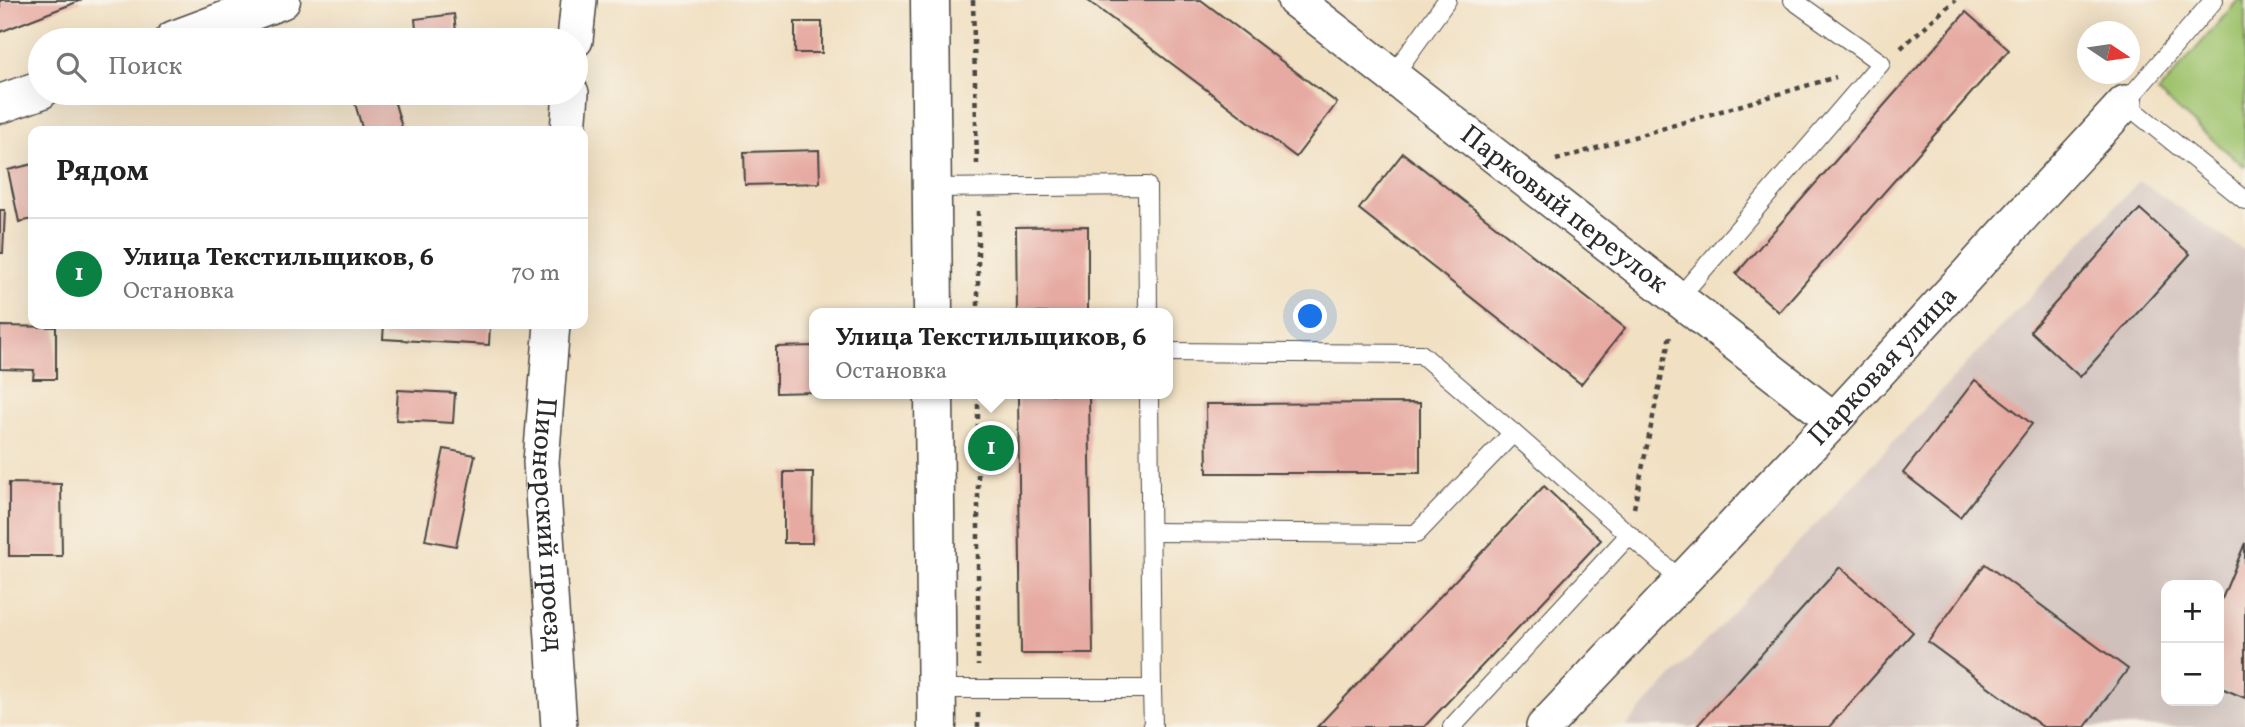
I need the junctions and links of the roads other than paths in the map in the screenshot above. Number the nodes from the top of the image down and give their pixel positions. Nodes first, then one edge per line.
1 (281, 0) edge
2 (579, 0) edge
3 (904, 0) edge
4 (930, 0) edge
5 (1295, 0) edge
6 (1447, 0) edge
7 (1793, 0) edge
8 (2214, 0) edge
9 (232, 9) edge
10 (196, 28) edge
11 (576, 28) edge
12 (1392, 77) junction
13 (28, 94) edge
14 (2125, 103) junction
15 (0, 104) edge
16 (570, 105) edge
17 (568, 126) edge
18 (931, 133) junction
19 (931, 188) junction
20 (2245, 200) edge
21 (1677, 300) junction
22 (933, 308) edge
23 (1148, 308) edge
24 (552, 329) edge
25 (1173, 352) edge
26 (934, 399) edge
27 (1149, 399) edge
28 (1834, 420) junction
29 (1513, 433) junction
30 (1151, 532) junction
31 (1629, 535) junction
32 (1682, 581) junction
33 (937, 689) junction
34 (1152, 690) junction
35 (559, 727) edge
36 (937, 727) edge
37 (1153, 727) edge
38 (1452, 727) edge
39 (1544, 727) edge

1 - 9 main road
2 - 11 street
3 - 18 main road
4 - 18 main road
5 - 12 street, Парковый переулок
6 - 12 lane
7 - 21 lane
8 - 14 lane, Парковая улица
9 - 10 main road
12 - 21 street, Парковый переулок
13 - 15 main road
14 - 20 lane
14 - 28 street, Парковая улица
16 - 17 street
18 - 19 main road
19 - 22 main road
19 - 23 lane
21 - 28 street, Парковый переулок
24 - 35 street, Пионерский проезд
25 - 29 lane
26 - 33 main road
27 - 30 lane
28 - 32 street, Парковая улица
29 - 30 lane
29 - 31 lane
30 - 34 lane
31 - 32 lane
31 - 38 lane
32 - 39 street, Парковая улица
33 - 34 lane
33 - 36 main road
34 - 37 lane

